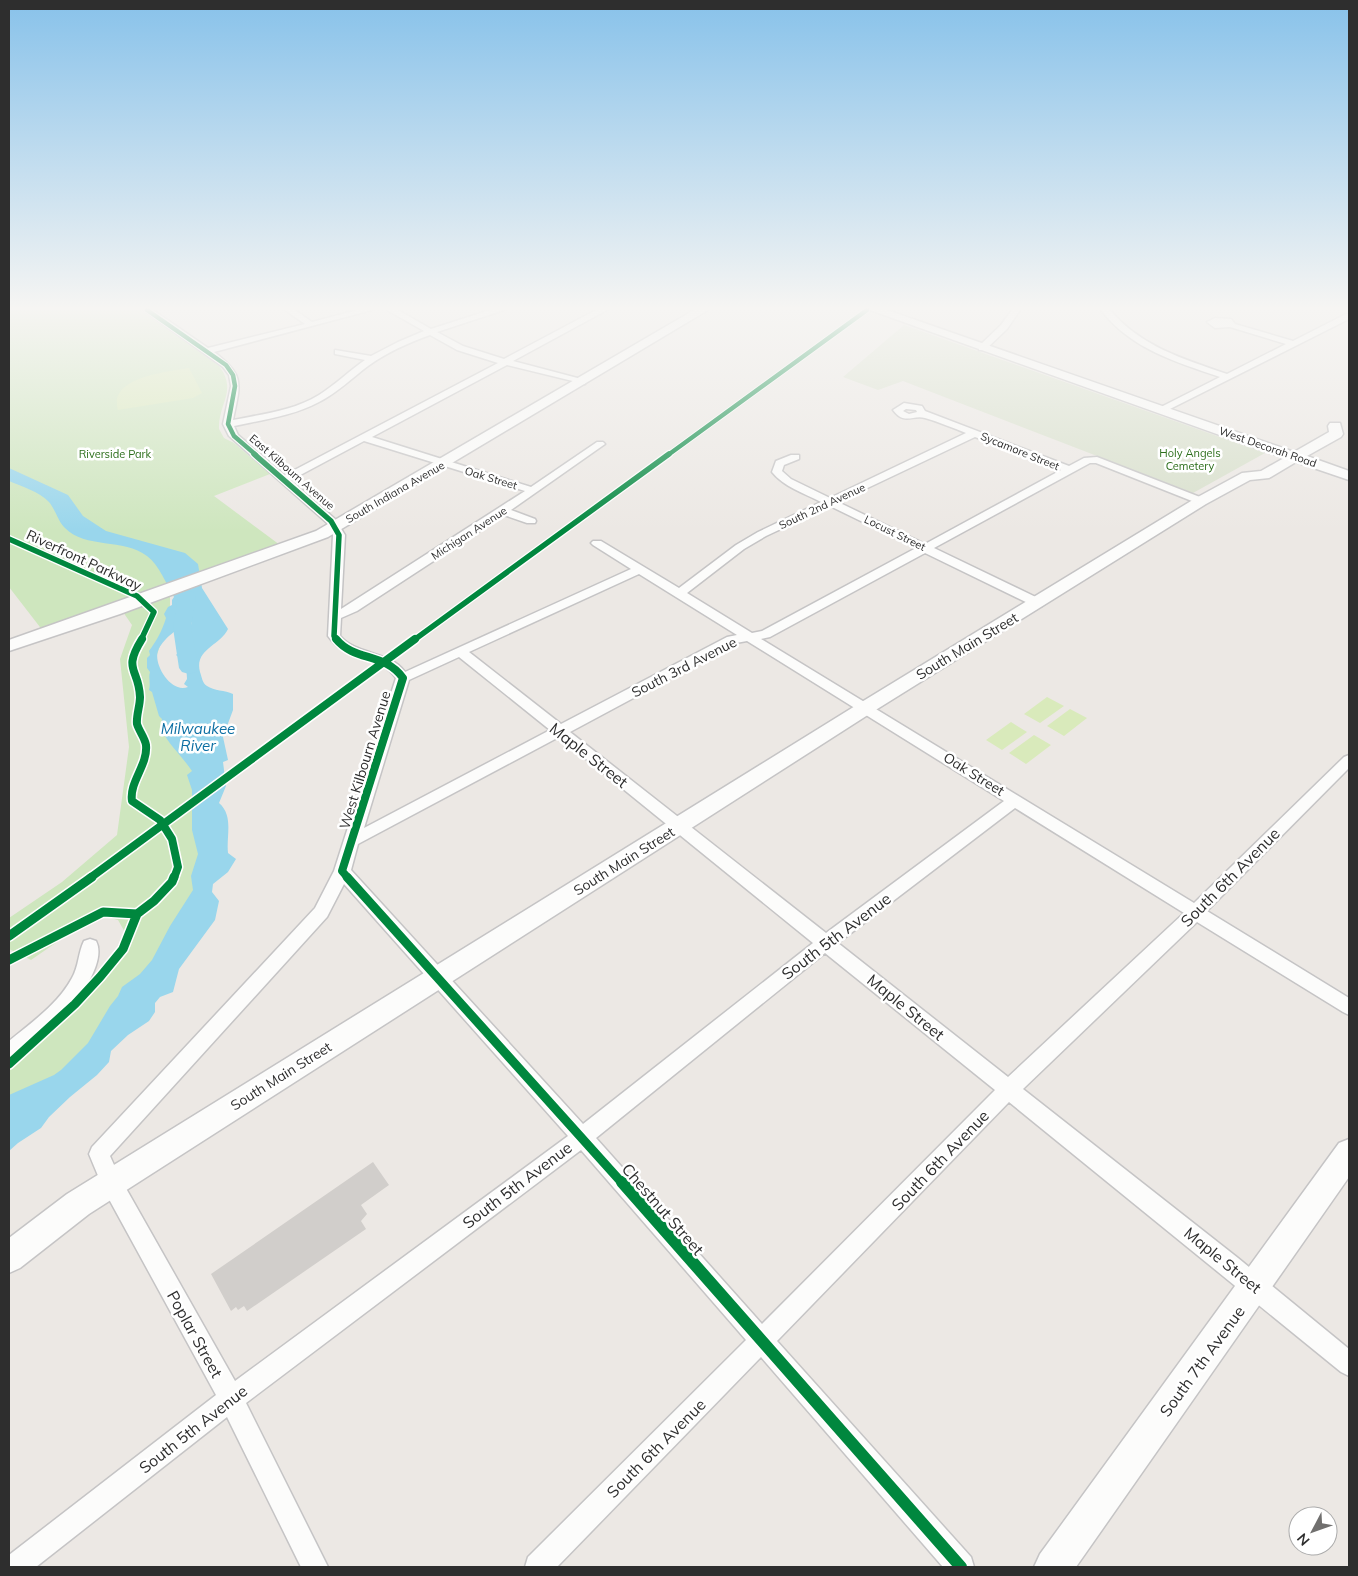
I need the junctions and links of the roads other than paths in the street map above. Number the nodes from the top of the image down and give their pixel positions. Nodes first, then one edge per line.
1 (235, 384) edge
2 (339, 384) edge
3 (466, 384) edge
4 (579, 384) edge
5 (1085, 384) edge
6 (1214, 384) edge
7 (1162, 410) junction
8 (922, 413) dead end
9 (1349, 418) edge
10 (228, 424) junction
11 (1335, 426) junction
12 (975, 433) junction
13 (364, 438) junction
14 (600, 444) dead end
15 (1280, 451) junction
16 (795, 457) dead end
17 (1297, 457) junction
18 (444, 464) junction
19 (1069, 470) junction
20 (1247, 476) junction
21 (1349, 476) edge
22 (284, 480) junction
23 (531, 490) junction
24 (1201, 501) junction
25 (830, 502) junction
26 (503, 511) junction
27 (531, 520) dead end
28 (335, 528) junction
29 (598, 543) dead end
30 (926, 548) junction
31 (640, 569) junction
32 (679, 594) junction
33 (1038, 602) junction
34 (335, 616) junction
35 (749, 636) junction
36 (9, 646) edge
37 (462, 653) junction
38 (386, 663) joint
39 (403, 678) junction
40 (867, 707) junction
41 (558, 731) junction
42 (1349, 760) edge
43 (1016, 800) junction
44 (680, 826) junction
45 (353, 840) junction
46 (342, 871) junction
47 (1195, 913) junction
48 (825, 943) junction
49 (90, 946) dead end
50 (438, 978) junction
51 (1349, 1007) edge
52 (9, 1052) edge
53 (1009, 1089) junction
54 (582, 1137) junction
55 (1349, 1153) edge
56 (111, 1183) junction
57 (9, 1257) edge
58 (1255, 1286) junction
59 (762, 1342) junction
60 (1349, 1364) edge
61 (231, 1399) junction
62 (15, 1567) edge
63 (315, 1567) edge
64 (538, 1567) edge
65 (961, 1567) edge
66 (1053, 1567) edge

1 - 10 street
2 - 10 street
3 - 13 street
4 - 18 street, South Indiana Avenue
5 - 7 street, West Decorah Road
6 - 7 street
7 - 15 street, West Decorah Road
8 - 12 street, Sycamore Street
9 - 11 street, South Main Street
10 - 22 street, East Kilbourn Avenue
11 - 15 street, South Main Street
11 - 17 street, South Main Street
12 - 19 street, Sycamore Street
12 - 25 street, South 2nd Avenue
13 - 18 street, Oak Street
13 - 22 street
14 - 23 street, Michigan Avenue
15 - 17 street, West Decorah Road
15 - 20 street, South Main Street
16 - 25 street, Locust Street
17 - 20 street, South Main Street
17 - 21 street, West Decorah Road
18 - 23 street, Oak Street
18 - 28 street, South Indiana Avenue
19 - 24 street, Sycamore Street
19 - 30 street, South 3rd Avenue
20 - 24 street, South Main Street
22 - 28 street, East Kilbourn Avenue
23 - 26 street, Michigan Avenue
24 - 33 street, South Main Street
25 - 30 street, Locust Street
25 - 32 street, South 2nd Avenue
26 - 27 street
26 - 34 street, Michigan Avenue
28 - 34 street, East Kilbourn Avenue
28 - 36 street, South Indiana Avenue
29 - 31 street, Oak Street
30 - 33 street, Locust Street
30 - 35 street, South 3rd Avenue
31 - 32 street, Oak Street
31 - 37 street
32 - 35 street, Oak Street
33 - 40 street, South Main Street
34 - 38 street, East Kilbourn Avenue
35 - 40 street, Oak Street
35 - 41 street, South 3rd Avenue
37 - 39 street
37 - 41 street, Maple Street
38 - 39 street, West Kilbourn Avenue
39 - 45 street, West Kilbourn Avenue
40 - 43 street, Oak Street
40 - 44 street, South Main Street
41 - 44 street, Maple Street
41 - 45 street, South 3rd Avenue
42 - 47 street, South 6th Avenue
43 - 47 street, Oak Street
43 - 48 street, South 5th Avenue
44 - 48 street, Maple Street
44 - 50 street, South Main Street
45 - 46 street, West Kilbourn Avenue
46 - 50 street, Chestnut Street
46 - 56 street, West Kilbourn Avenue
47 - 51 street, Oak Street
47 - 53 street, South 6th Avenue
48 - 53 street, Maple Street
48 - 54 street, South 5th Avenue
49 - 52 street
50 - 54 street, Chestnut Street
50 - 56 street, South Main Street
53 - 58 street, Maple Street
53 - 59 street, South 6th Avenue
54 - 59 street, Chestnut Street
54 - 61 street, South 5th Avenue
55 - 58 street, South 7th Avenue
56 - 57 street, South Main Street
56 - 61 street, Poplar Street
58 - 60 street, Maple Street
58 - 66 street, South 7th Avenue
59 - 64 street, South 6th Avenue
59 - 65 street, Chestnut Street
61 - 62 street, South 5th Avenue
61 - 63 street, Poplar Street

